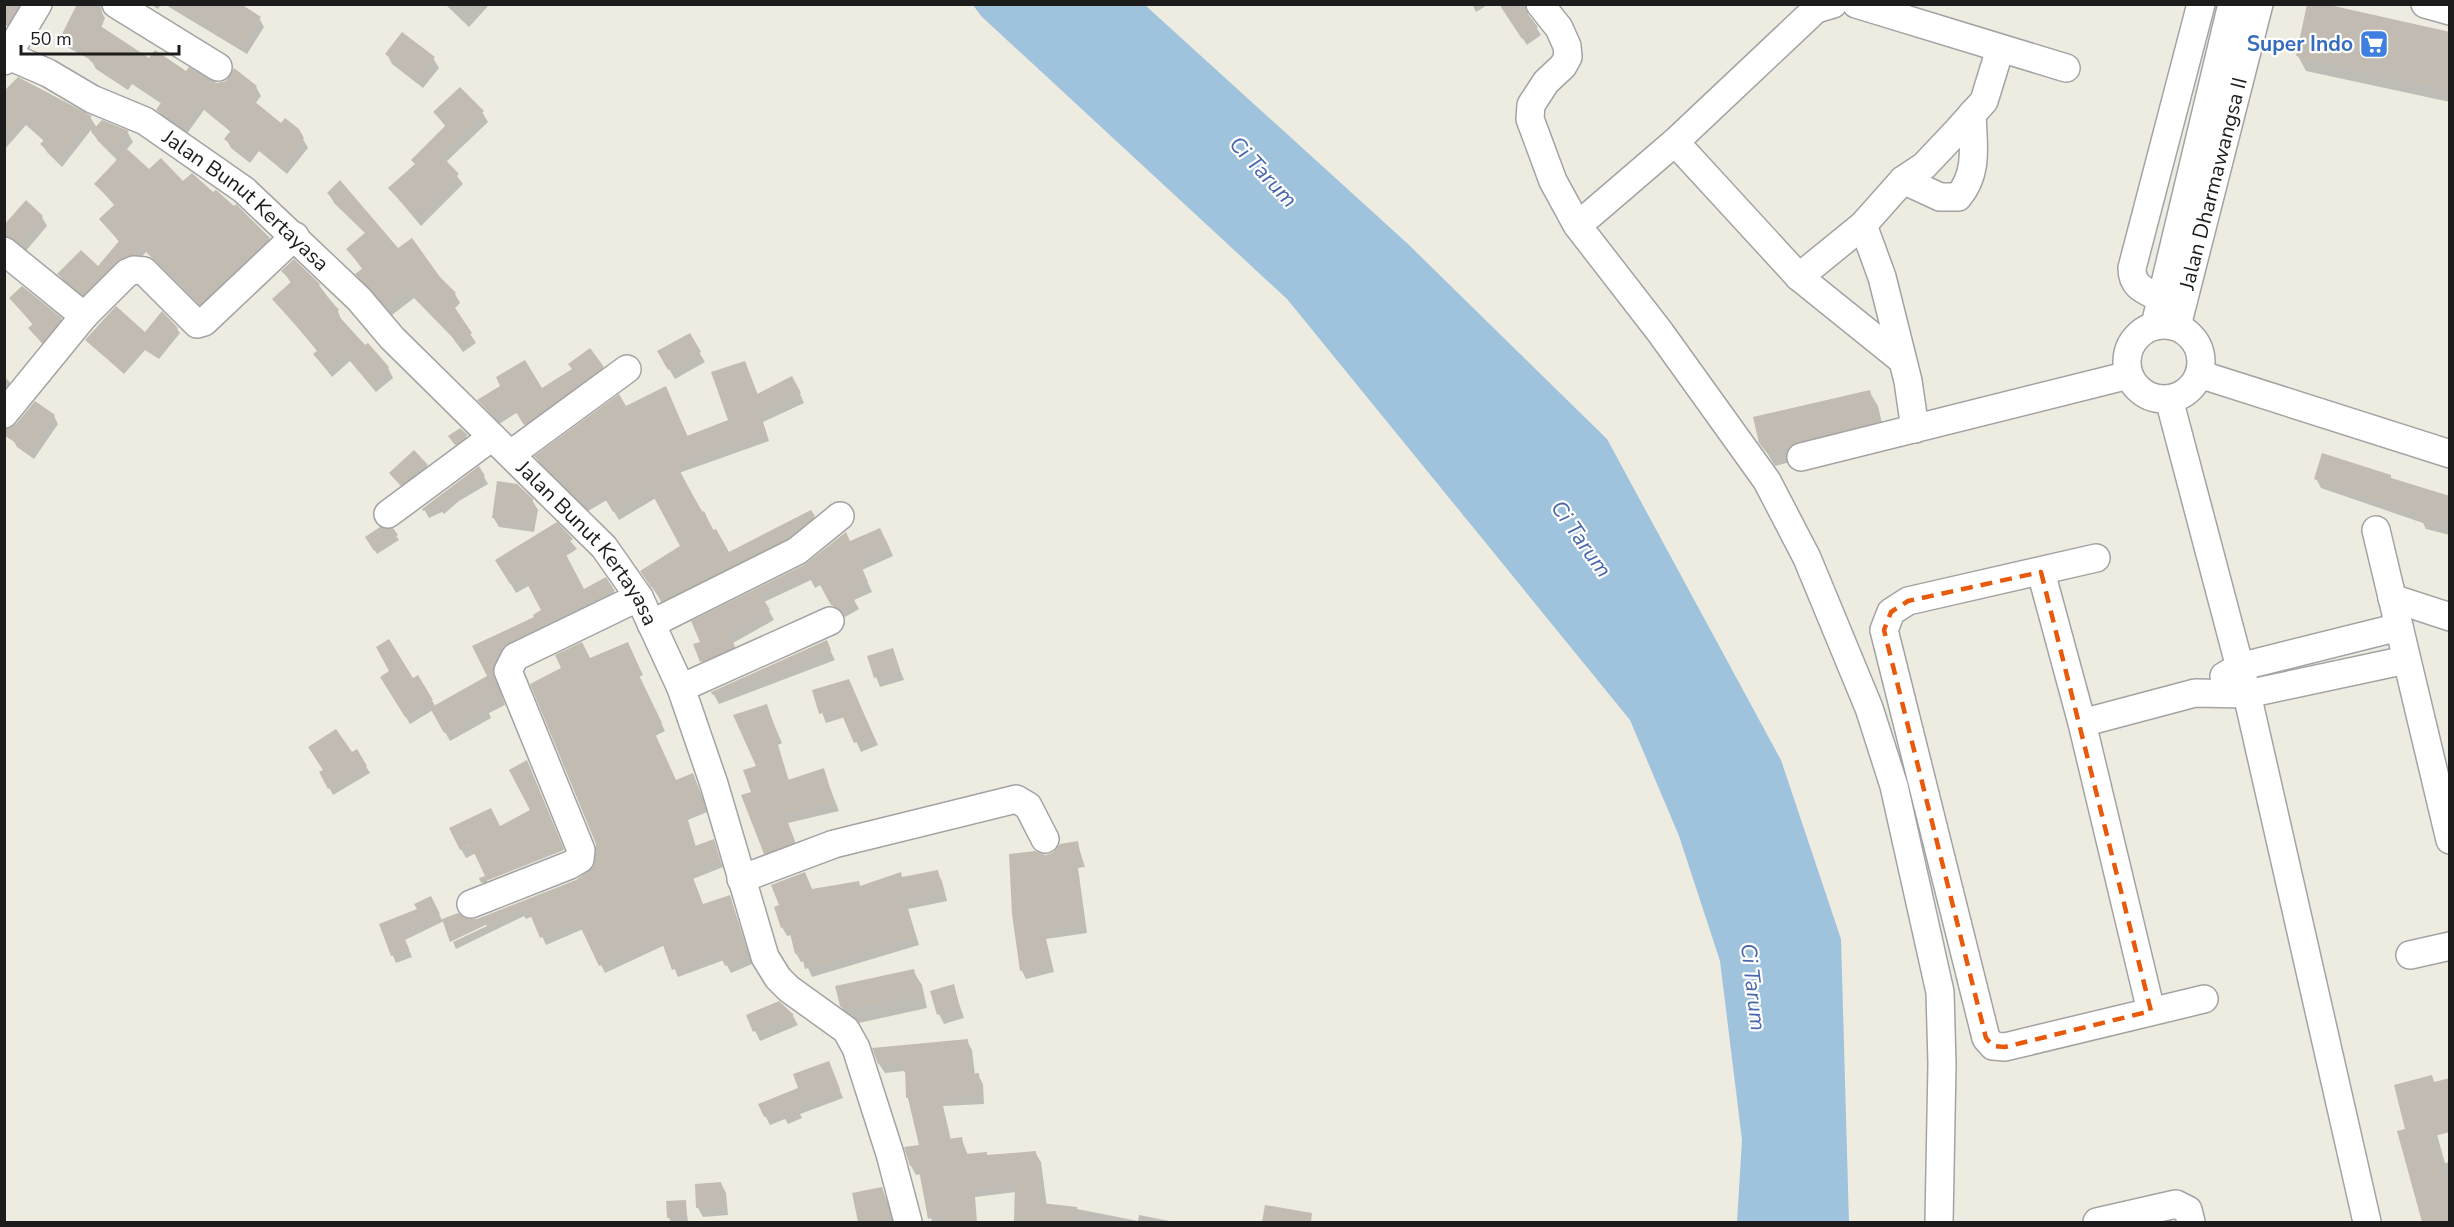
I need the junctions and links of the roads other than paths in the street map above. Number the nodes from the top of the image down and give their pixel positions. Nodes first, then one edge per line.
1 (38, 4) edge
2 (116, 4) edge
3 (1540, 4) edge
4 (1833, 4) edge
5 (1856, 4) edge
6 (2201, 4) edge
7 (2232, 4) edge
8 (2259, 4) edge
9 (2425, 4) edge
10 (2450, 11) edge
11 (2000, 49) junction
12 (6, 57) edge
13 (218, 67) dead end
14 (2066, 68) dead end
15 (1972, 114) junction
16 (1675, 142) junction
17 (1904, 180) junction
18 (1590, 215) dead end
19 (1863, 225) junction
20 (296, 236) junction
21 (4, 251) edge
22 (1799, 277) junction
23 (2160, 298) junction
24 (84, 316) junction
25 (2166, 326) junction
26 (1902, 360) junction
27 (627, 369) dead end
28 (2199, 374) junction
29 (2129, 375) junction
30 (2169, 399) junction
31 (4, 414) edge
32 (1915, 429) junction
33 (502, 445) junction
34 (2450, 454) edge
35 (1801, 457) dead end
36 (388, 514) dead end
37 (840, 516) dead end
38 (2376, 530) dead end
39 (2096, 558) dead end
40 (2041, 572) junction
41 (639, 597) junction
42 (2392, 598) junction
43 (2450, 617) edge
44 (830, 621) dead end
45 (651, 624) junction
46 (2399, 627) junction
47 (2406, 660) junction
48 (2239, 667) junction
49 (681, 688) junction
50 (2195, 693) junction
51 (2247, 694) junction
52 (2082, 723) junction
53 (1045, 838) dead end
54 (2450, 840) edge
55 (741, 879) junction
56 (471, 904) dead end
57 (2450, 946) edge
58 (2410, 955) dead end
59 (2204, 999) dead end
60 (2151, 1011) junction
61 (908, 1222) edge
62 (1938, 1222) edge
63 (2097, 1222) edge
64 (2191, 1222) edge
65 (2367, 1222) edge

1 - 12 street
2 - 13 street
3 - 62 street
4 - 16 street
5 - 11 street
6 - 23 street
7 - 23 street, Jalan Dharmawangsa II
8 - 25 street, Jalan Dharmawangsa II
9 - 10 street
11 - 14 street
11 - 15 street
12 - 20 street, Jalan Bunut Kertayasa
15 - 17 street
15 - 17 street
16 - 18 street
16 - 22 street
17 - 19 street
19 - 22 street
19 - 26 street
20 - 24 street
20 - 33 street, Jalan Bunut Kertayasa
21 - 24 street
22 - 26 street
23 - 25 street, Jalan Dharmawangsa II
24 - 31 street
25 - 28 street
25 - 29 street
26 - 32 street
27 - 33 street
28 - 30 street
28 - 34 street
29 - 30 street
29 - 32 street
30 - 48 street
32 - 35 street
33 - 36 street
33 - 41 street, Jalan Bunut Kertayasa
37 - 45 street
38 - 42 street
39 - 40 street
40 - 52 street
40 - 60 street
41 - 45 street, Jalan Bunut Kertayasa
41 - 56 street
42 - 43 street
42 - 46 street
44 - 49 street
45 - 49 street, Jalan Bunut Kertayasa
46 - 47 street
46 - 48 street
47 - 51 street
47 - 54 street
48 - 50 street
48 - 51 street
49 - 55 street, Jalan Bunut Kertayasa
50 - 51 street
50 - 52 street
51 - 65 street
52 - 60 street
53 - 55 street
55 - 61 street, Jalan Bunut Kertayasa
57 - 58 street
59 - 60 street
63 - 64 street

